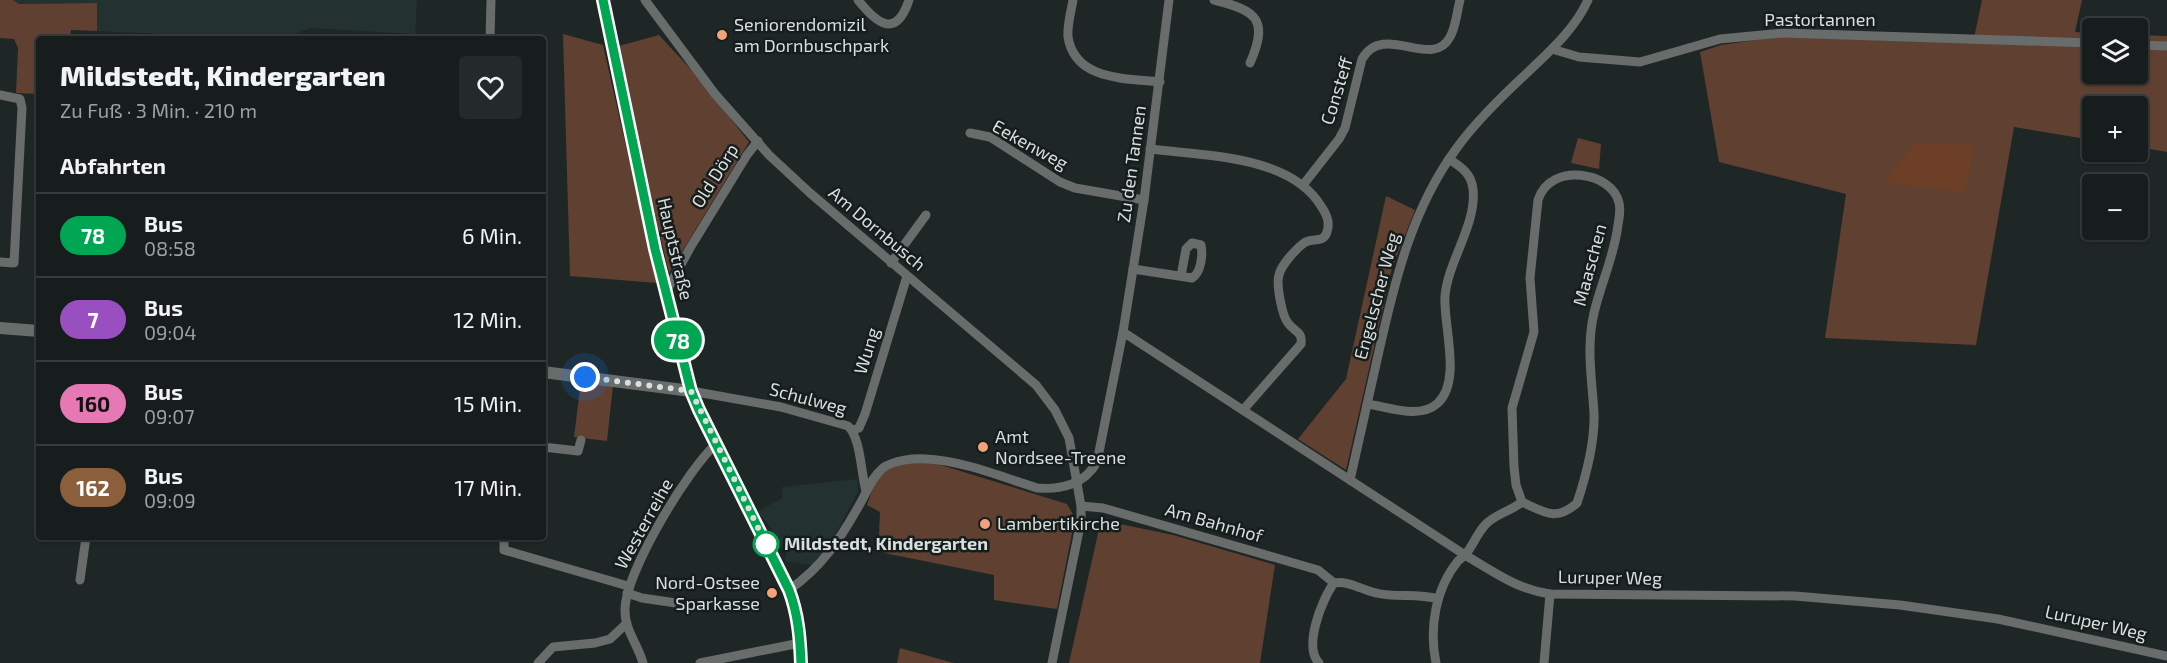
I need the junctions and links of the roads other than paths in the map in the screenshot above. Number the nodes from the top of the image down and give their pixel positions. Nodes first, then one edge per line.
1 (491, 0) edge
2 (603, 0) edge
3 (645, 0) edge
4 (858, 0) edge
5 (909, 0) edge
6 (1072, 0) edge
7 (1169, 0) edge
8 (1214, 0) edge
9 (1460, 0) edge
10 (1588, 0) edge
11 (490, 36) edge
12 (2082, 43) edge
13 (2148, 45) edge
14 (2167, 46) edge
15 (1552, 49) junction
16 (1250, 63) dead end
17 (1160, 82) junction
18 (0, 95) edge
19 (970, 133) dead end
20 (758, 141) junction
21 (1150, 149) junction
22 (1449, 159) junction
23 (1303, 185) junction
24 (1144, 200) junction
25 (926, 215) dead end
26 (0, 262) edge
27 (891, 263) junction
28 (1133, 269) junction
29 (907, 276) junction
30 (1181, 276) dead end
31 (666, 292) junction
32 (0, 328) edge
33 (36, 331) edge
34 (1123, 332) junction
35 (546, 372) edge
36 (691, 391) junction
37 (1367, 404) junction
38 (1243, 411) junction
39 (853, 430) junction
40 (581, 440) dead end
41 (716, 444) junction
42 (546, 447) edge
43 (1350, 480) junction
44 (1077, 482) junction
45 (866, 491) junction
46 (1521, 502) junction
47 (1081, 506) junction
48 (86, 540) edge
49 (504, 540) edge
50 (1465, 555) junction
51 (80, 580) dead end
52 (1334, 583) junction
53 (628, 590) junction
54 (789, 590) junction
55 (1550, 594) junction
56 (1438, 599) junction
57 (676, 603) dead end
58 (626, 624) junction
59 (800, 643) junction
60 (2167, 656) edge
61 (538, 663) edge
62 (643, 663) edge
63 (699, 663) edge
64 (801, 663) edge
65 (1052, 663) edge
66 (1319, 663) edge
67 (1436, 663) edge
68 (1544, 663) edge

1 - 11 street
2 - 31 street, Hauptstraße
3 - 20 street, Am Dornbusch
4 - 5 street
6 - 17 street
7 - 17 street, Zu den Tannen
8 - 16 street
9 - 23 street, Consteff
10 - 15 street, Engelscher Weg
12 - 15 street, Pastortannen
13 - 14 street
15 - 22 street, Engelscher Weg
17 - 21 street, Zu den Tannen
18 - 26 street
19 - 24 street, Eekenweg
20 - 27 street, Am Dornbusch
20 - 31 street, Old Dörp
21 - 23 street
21 - 24 street, Zu den Tannen
22 - 37 street, Engelscher Weg
22 - 37 street
23 - 38 street
24 - 28 street, Zu den Tannen
25 - 27 street
27 - 29 street, Am Dornbusch
28 - 30 street
28 - 34 street, Zu den Tannen
29 - 39 street, Wung
29 - 44 street, Am Dornbusch
31 - 36 street, Hauptstraße
32 - 33 street
34 - 38 street, Luruper Weg
34 - 44 street
35 - 36 street
36 - 39 street, Schulweg
36 - 41 street, Hauptstraße
37 - 43 street, Engelscher Weg
38 - 43 street, Luruper Weg
39 - 45 street, Schulweg
40 - 42 street
41 - 53 street, Westerreihe
41 - 54 street, Hauptstraße
43 - 50 street, Luruper Weg
44 - 45 street
44 - 47 street, Am Dornbusch
45 - 54 street
46 - 46 street, Maaschen
46 - 50 street
47 - 52 street, Am Bahnhof
47 - 65 street, Am Dornbusch
48 - 51 street
49 - 53 street
50 - 55 street, Luruper Weg
50 - 56 street
52 - 56 street, Am Bahnhof
52 - 66 street
53 - 57 street
53 - 58 street, Westerreihe
54 - 59 street, Hauptstraße
55 - 60 street, Luruper Weg
55 - 68 street
56 - 67 street
58 - 61 street
58 - 62 street, Westerreihe
59 - 63 street
59 - 64 street, Hauptstraße

